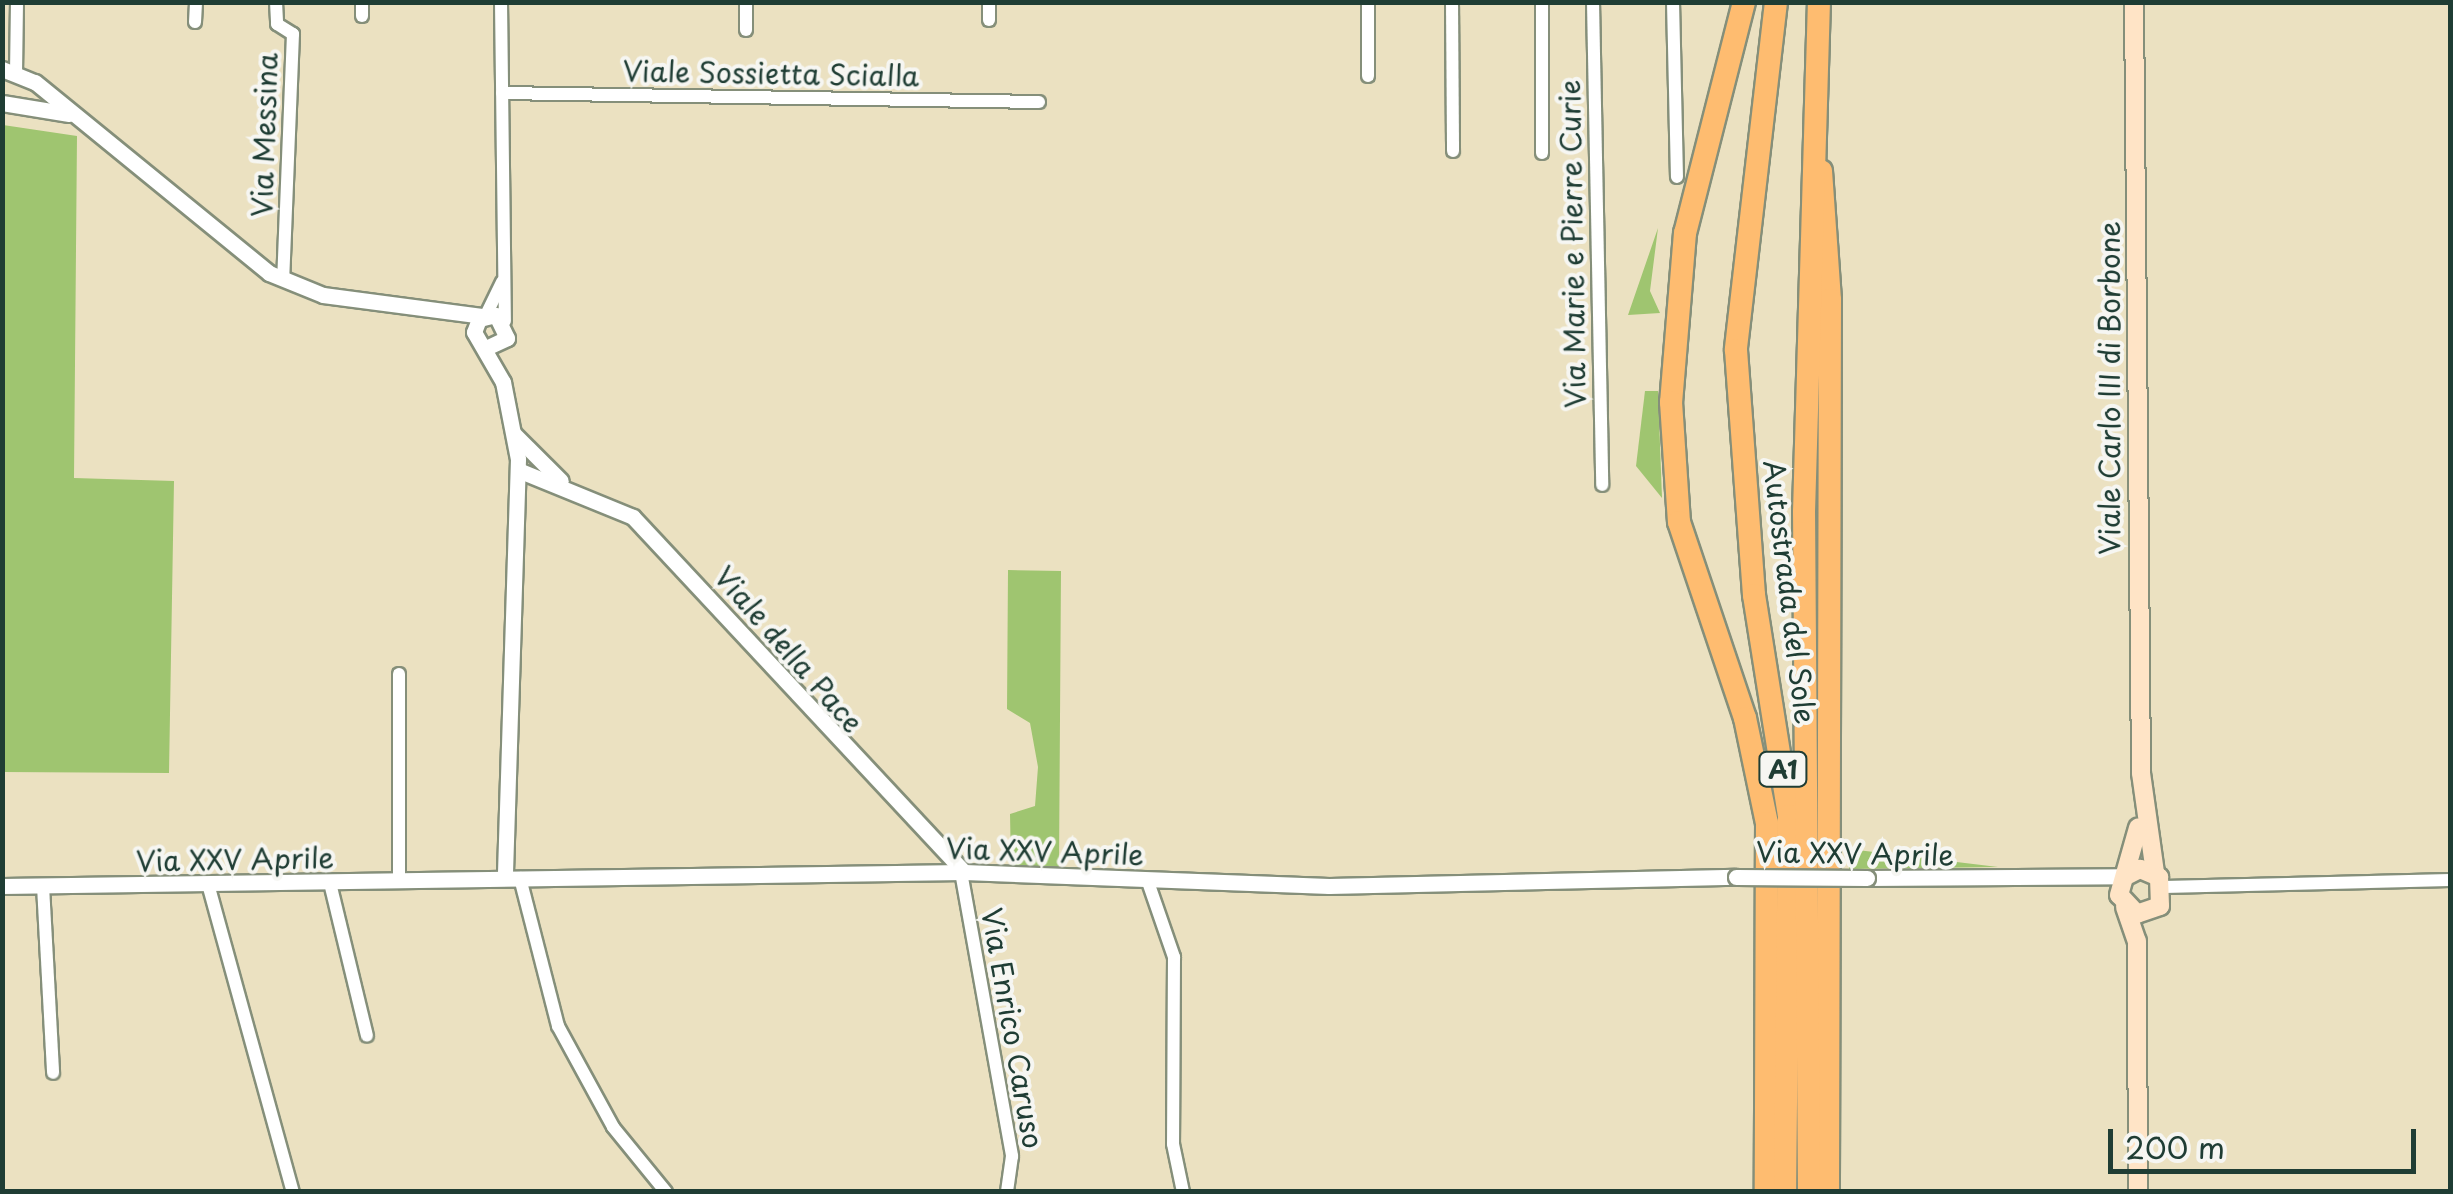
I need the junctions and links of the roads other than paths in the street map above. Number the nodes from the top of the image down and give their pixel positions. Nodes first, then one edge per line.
1 (17, 2) edge
2 (196, 2) edge
3 (276, 2) edge
4 (501, 2) edge
5 (746, 2) edge
6 (988, 2) edge
7 (1368, 2) edge
8 (1452, 2) edge
9 (1542, 2) edge
10 (1593, 2) edge
11 (1673, 2) edge
12 (1744, 2) edge
13 (1776, 2) edge
14 (1818, 2) edge
15 (2134, 2) edge
16 (989, 20) dead end
17 (195, 22) dead end
18 (746, 30) dead end
19 (9, 72) edge
20 (1368, 76) dead end
21 (502, 92) junction
22 (1040, 102) dead end
23 (2, 103) edge
24 (78, 117) junction
25 (1814, 118) junction
26 (1453, 151) dead end
27 (1542, 153) dead end
28 (1676, 177) dead end
29 (283, 280) junction
30 (503, 280) junction
31 (436, 314) junction
32 (484, 316) junction
33 (505, 321) junction
34 (489, 342) junction
35 (514, 434) junction
36 (518, 470) junction
37 (561, 481) junction
38 (1602, 485) dead end
39 (399, 674) dead end
40 (2141, 773) junction
41 (962, 872) junction
42 (2126, 876) junction
43 (513, 878) junction
44 (1147, 879) junction
45 (2160, 880) junction
46 (2450, 880) edge
47 (399, 882) junction
48 (2087, 882) junction
49 (330, 883) junction
50 (208, 884) junction
51 (2, 886) edge
52 (43, 886) junction
53 (2123, 904) junction
54 (2155, 910) junction
55 (2138, 983) junction
56 (368, 1036) dead end
57 (53, 1073) dead end
58 (293, 1192) edge
59 (666, 1192) edge
60 (1007, 1192) edge
61 (1182, 1192) edge
62 (1766, 1192) edge
63 (1785, 1192) edge
64 (1809, 1192) edge
65 (1828, 1192) edge
66 (2138, 1192) edge

1 - 19 street
2 - 17 street
3 - 29 street, Via Messina
4 - 21 street
5 - 18 street
6 - 16 street
7 - 20 street
8 - 26 street
9 - 27 street
10 - 38 street, Via Marie e Pierre Curie
11 - 28 street
12 - 62 highway
13 - 63 highway, Autostrada del Sole / A1
14 - 25 highway, Autostrada del Sole / A1
15 - 40 main road, Viale Carlo III di Borbone
19 - 24 street
21 - 22 street, Viale Sossietta Scialla
21 - 30 street
23 - 24 street
24 - 29 street
25 - 64 highway, Autostrada del Sole / A1
25 - 65 highway
29 - 31 street
30 - 32 street
30 - 33 street
31 - 32 street
31 - 34 street
32 - 33 street
32 - 34 street
33 - 34 street
34 - 35 street
35 - 36 street
35 - 37 street
36 - 37 street
36 - 43 street
37 - 41 street, Viale della Pace
39 - 47 street
40 - 42 main road, Viale Carlo III di Borbone
40 - 45 main road, Viale Carlo III di Borbone
41 - 43 street, Via XXV Aprile
41 - 44 street, Via XXV Aprile
41 - 60 street, Via Enrico Caruso
42 - 45 main road
42 - 48 street, Via XXV Aprile
42 - 53 main road, Viale Carlo III di Borbone
43 - 47 street, Via XXV Aprile
43 - 59 street
44 - 48 street, Via XXV Aprile, bridge
44 - 61 street
45 - 46 street
45 - 54 main road, Viale Carlo III di Borbone
47 - 49 street, Via XXV Aprile
48 - 53 street, Via XXV Aprile
49 - 50 street, Via XXV Aprile
49 - 56 street
50 - 52 street, Via XXV Aprile
50 - 58 street
51 - 52 street, Via XXV Aprile
52 - 57 street
53 - 54 main road
53 - 55 main road, Viale Carlo III di Borbone
54 - 55 main road, Viale Carlo III di Borbone
55 - 66 main road, Viale Carlo III di Borbone

